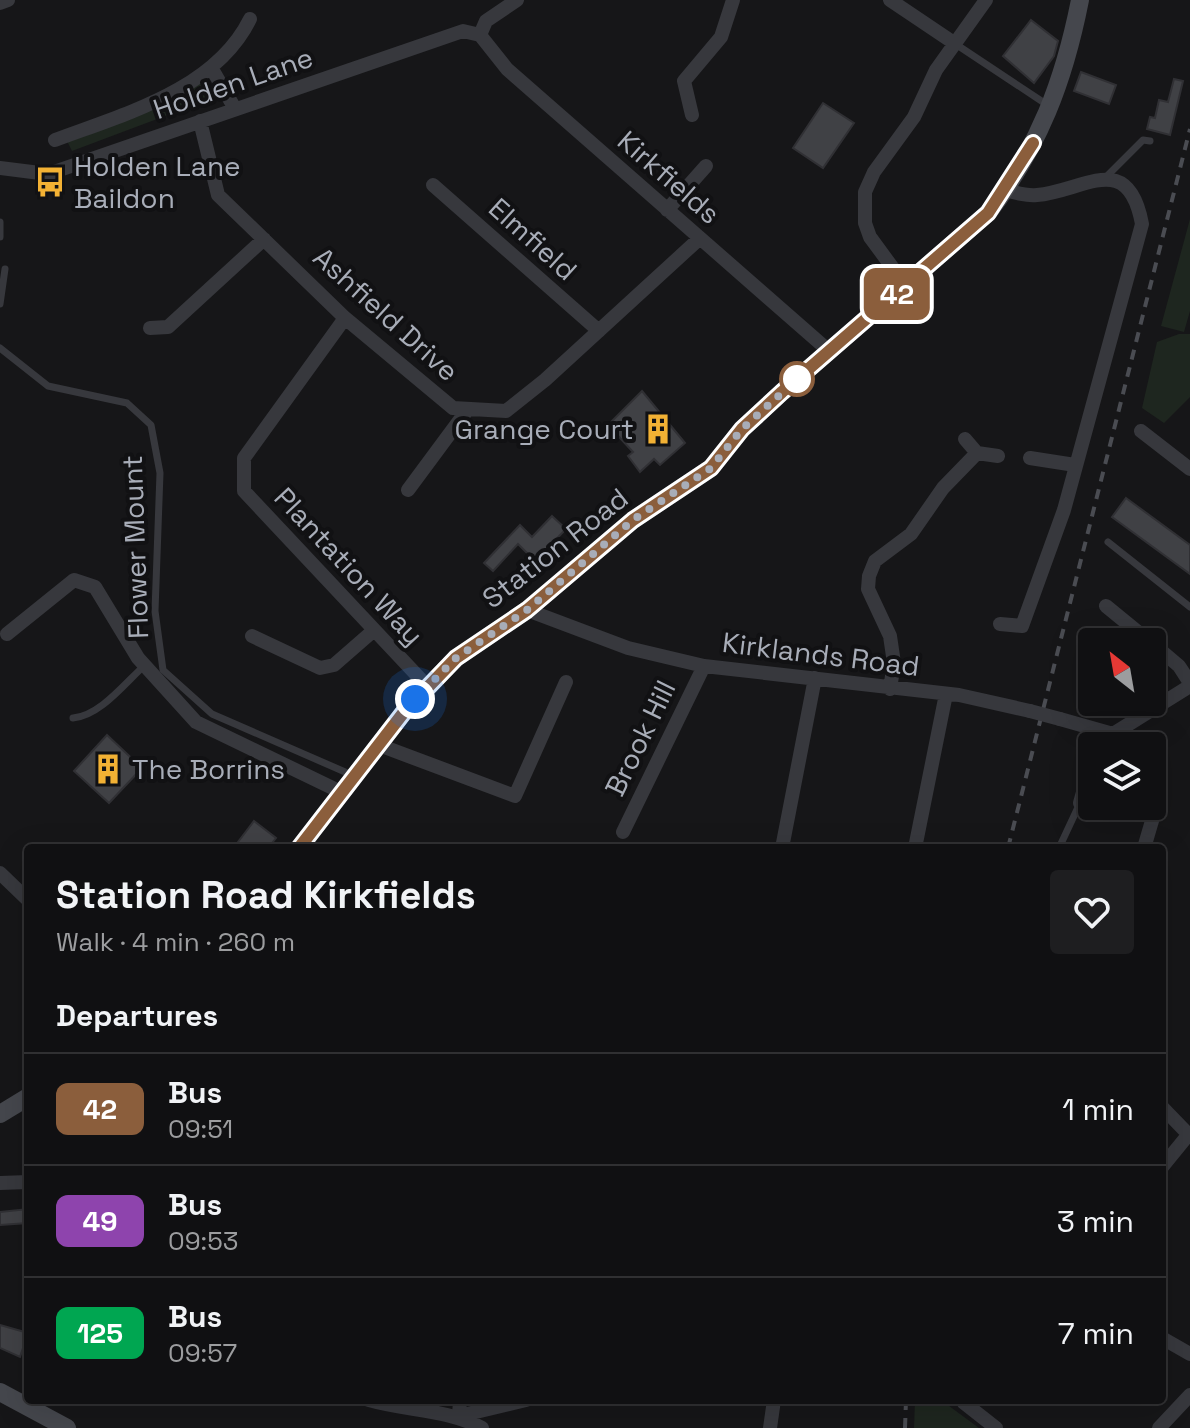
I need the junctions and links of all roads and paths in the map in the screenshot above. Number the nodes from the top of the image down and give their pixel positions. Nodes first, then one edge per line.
1 (8, 0) edge
2 (517, 0) edge
3 (733, 0) edge
4 (890, 0) edge
5 (986, 0) edge
6 (1080, 0) edge
7 (0, 3) edge
8 (250, 19) dead end
9 (480, 35) junction
10 (954, 43) junction
11 (212, 69) junction
12 (234, 107) junction
13 (1052, 107) junction
14 (692, 115) dead end
15 (200, 121) junction
16 (55, 140) dead end
17 (1150, 141) dead end
18 (706, 166) dead end
19 (0, 168) edge
20 (1104, 179) junction
21 (433, 185) dead end
22 (1006, 190) junction
23 (667, 210) junction
24 (0, 222) edge
25 (0, 237) edge
26 (264, 239) junction
27 (699, 239) junction
28 (5, 269) dead end
29 (906, 286) junction
30 (0, 304) edge
31 (345, 318) junction
32 (150, 328) dead end
33 (599, 331) junction
34 (0, 348) edge
35 (829, 351) junction
36 (468, 409) junction
37 (1141, 431) dead end
38 (965, 439) dead end
39 (977, 453) junction
40 (998, 456) dead end
41 (1030, 458) dead end
42 (1075, 465) junction
43 (1190, 469) edge
44 (408, 490) dead end
45 (1108, 542) dead end
46 (1106, 606) dead end
47 (1190, 607) edge
48 (527, 610) junction
49 (1000, 624) dead end
50 (1130, 628) edge
51 (373, 631) junction
52 (7, 634) dead end
53 (252, 636) dead end
54 (1166, 657) edge
55 (145, 665) junction
56 (704, 666) junction
57 (815, 678) junction
58 (566, 682) dead end
59 (1190, 684) edge
60 (427, 686) junction
61 (890, 689) junction
62 (946, 694) junction
63 (73, 718) dead end
64 (1091, 732) edge
65 (1111, 732) edge
66 (379, 745) junction
67 (354, 776) junction
68 (341, 792) junction
69 (1078, 807) edge
70 (1152, 820) edge
71 (623, 832) dead end
72 (302, 844) edge
73 (783, 844) edge
74 (916, 844) edge
75 (1061, 844) edge
76 (1145, 844) edge
77 (0, 873) edge
78 (24, 896) edge
79 (24, 1099) edge
80 (1166, 1111) edge
81 (0, 1114) edge
82 (1189, 1135) edge
83 (1166, 1162) edge
84 (24, 1182) edge
85 (0, 1183) edge
86 (1166, 1340) edge
87 (1190, 1354) edge
88 (0, 1392) edge
89 (1190, 1395) edge
90 (383, 1404) edge
91 (460, 1404) edge
92 (509, 1404) edge
93 (773, 1404) edge
94 (966, 1404) edge
95 (459, 1416) junction
96 (67, 1428) edge
97 (482, 1428) edge
98 (770, 1428) edge
99 (996, 1428) edge
100 (1159, 1428) edge

1 - 7 street
2 - 9 street
3 - 14 street
4 - 10 street
5 - 10 street
6 - 13 street, Station Road
8 - 11 street
9 - 12 street, Holden Lane
9 - 23 street, Kirkfields
10 - 13 lane
10 - 29 street
11 - 12 street
11 - 16 street
12 - 15 street, Holden Lane
13 - 22 street, Station Road
15 - 19 street, Holden Lane
15 - 26 street, Ashfield Drive
17 - 20 lane
18 - 23 street
20 - 22 street
20 - 42 street
21 - 33 street, Elmfield
22 - 29 street, Station Road
23 - 27 street, Kirkfields
24 - 25 lane
26 - 31 street, Ashfield Drive
26 - 32 street
27 - 33 street, Ashfield Drive
27 - 35 street, Kirkfields
28 - 30 lane
29 - 35 street, Station Road
31 - 36 street, Ashfield Drive
31 - 51 street, Plantation Way
33 - 36 street, Ashfield Drive
34 - 67 lane, Flower Mount
35 - 48 street, Station Road
36 - 44 street
37 - 43 street
38 - 39 street
39 - 40 street
39 - 61 street
41 - 42 street
42 - 49 street
45 - 47 lane
46 - 50 street
48 - 56 street, Kirklands Road
48 - 60 street, Station Road
51 - 53 street
51 - 60 street, Plantation Way
52 - 55 street
54 - 59 street
55 - 63 lane
55 - 68 street
56 - 57 street, Kirklands Road
56 - 71 street, Brook Hill
57 - 61 street, Kirklands Road
57 - 73 street
58 - 66 street
59 - 65 street
60 - 66 street, Station Road
61 - 62 street, Kirklands Road
62 - 64 street, Kirklands Road, bridge
62 - 74 street
66 - 67 street, Station Road
67 - 68 street, Station Road
68 - 72 street, Station Road
69 - 75 lane
70 - 76 street
77 - 78 street
79 - 81 street
80 - 82 street
82 - 83 street
84 - 85 street
86 - 87 street
88 - 96 street
89 - 100 street
90 - 95 street
91 - 95 street
92 - 95 street
93 - 98 street
94 - 99 street
95 - 97 street

